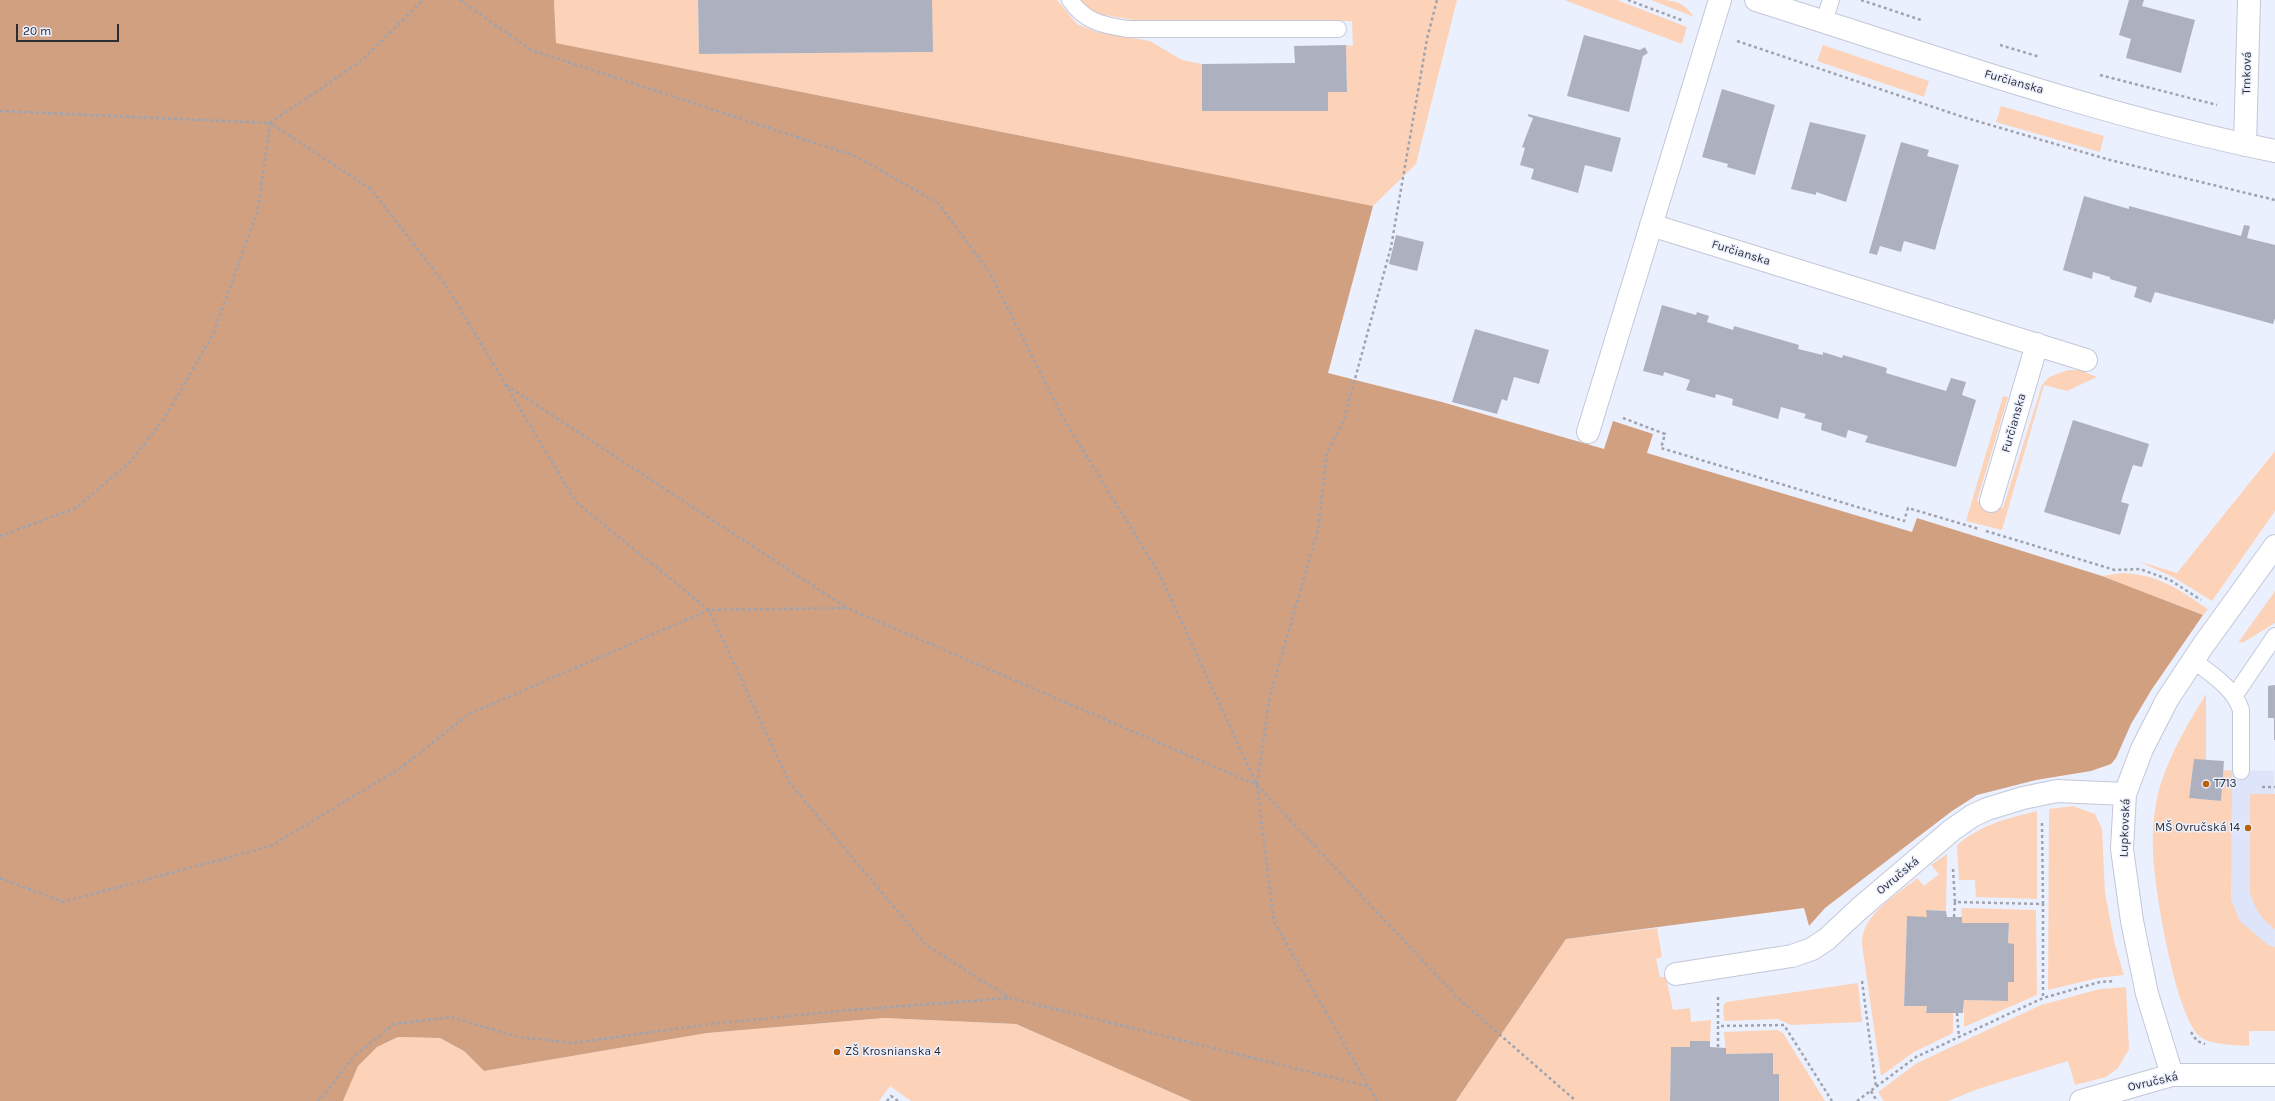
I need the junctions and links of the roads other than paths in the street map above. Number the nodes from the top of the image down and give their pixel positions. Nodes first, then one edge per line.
1 (1070, 0) edge
2 (1720, 0) edge
3 (1756, 0) edge
4 (1831, 0) edge
5 (2249, 0) edge
6 (1824, 21) junction
7 (1338, 29) dead end
8 (2245, 145) junction
9 (2275, 151) edge
10 (1651, 225) junction
11 (2038, 344) junction
12 (2086, 360) dead end
13 (1588, 432) dead end
14 (1991, 502) dead end
15 (2275, 546) edge
16 (2275, 636) edge
17 (2193, 660) junction
18 (2235, 695) junction
19 (2241, 771) dead end
20 (2125, 794) junction
21 (1676, 974) dead end
22 (2172, 1075) junction
23 (2275, 1075) edge
24 (2081, 1101) edge

1 - 7 lane
2 - 10 street
3 - 6 street, Furčianska
4 - 6 lane
5 - 8 street, Trnková
6 - 8 street, Furčianska
8 - 9 street, Furčianska
10 - 11 street, Furčianska
10 - 13 street
11 - 12 street, Furčianska
11 - 14 street, Furčianska
15 - 17 street, Lupkovská
16 - 18 lane
17 - 18 lane
17 - 20 street, Lupkovská
18 - 19 lane
20 - 21 street, Ovručská
20 - 22 street, Lupkovská
22 - 23 street, Ovručská
22 - 24 street, Ovručská

